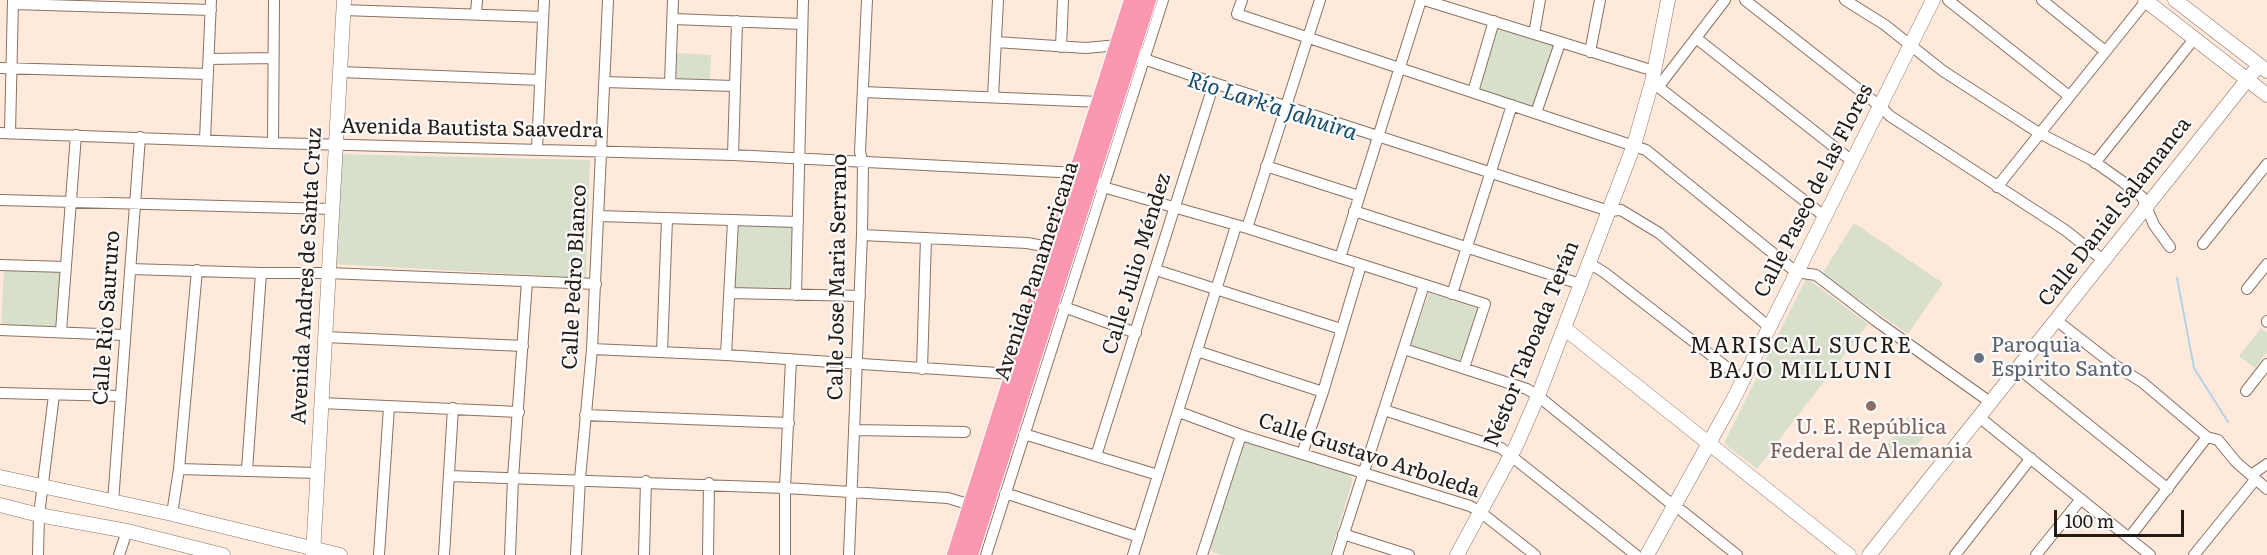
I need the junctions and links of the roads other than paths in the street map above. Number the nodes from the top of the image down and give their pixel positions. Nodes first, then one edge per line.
1 (274, 0) edge
2 (411, 0) edge
3 (477, 0) edge
4 (544, 0) edge
5 (608, 0) edge
6 (673, 0) edge
7 (803, 0) edge
8 (867, 0) edge
9 (998, 0) edge
10 (1063, 0) edge
11 (1132, 0) edge
12 (1148, 0) edge
13 (1163, 0) edge
14 (1242, 0) edge
15 (1320, 0) edge
16 (1423, 0) edge
17 (1540, 0) edge
18 (1600, 0) edge
19 (1668, 0) edge
20 (1725, 0) edge
21 (1745, 0) edge
22 (1845, 0) edge
23 (1933, 0) edge
24 (1948, 0) edge
25 (2042, 0) edge
26 (2145, 0) edge
27 (2175, 0) edge
28 (13, 2) edge
29 (80, 3) edge
30 (1442, 3) edge
31 (145, 4) edge
32 (211, 5) edge
33 (344, 5) edge
34 (2191, 5) edge
35 (411, 12) junction
36 (476, 14) junction
37 (543, 17) junction
38 (673, 19) junction
39 (737, 21) junction
40 (1494, 21) junction
41 (802, 24) junction
42 (1534, 34) junction
43 (1307, 37) junction
44 (1695, 38) junction
45 (2194, 39) junction
46 (996, 42) junction
47 (1560, 43) junction
48 (1061, 46) junction
49 (1911, 46) junction
50 (1131, 51) junction
51 (2105, 51) junction
52 (1590, 52) junction
53 (273, 58) junction
54 (208, 59) junction
55 (0, 68) edge
56 (12, 68) junction
57 (1400, 68) junction
58 (2263, 68) edge
59 (340, 72) junction
60 (208, 74) junction
61 (540, 80) junction
62 (1655, 80) junction
63 (2247, 80) junction
64 (605, 82) junction
65 (1214, 83) junction
66 (670, 84) junction
67 (734, 86) junction
68 (863, 92) junction
69 (1473, 92) junction
70 (2267, 95) edge
71 (2069, 96) junction
72 (993, 97) junction
73 (1100, 102) junction
74 (1512, 105) junction
75 (1284, 106) junction
76 (1881, 107) junction
77 (1536, 113) junction
78 (5, 133) edge
79 (2039, 133) junction
80 (76, 135) junction
81 (140, 137) junction
82 (1379, 137) junction
83 (205, 140) junction
84 (273, 143) junction
85 (336, 144) junction
86 (1634, 145) junction
87 (537, 149) junction
88 (602, 152) junction
89 (733, 155) junction
90 (798, 159) junction
91 (1852, 161) junction
92 (863, 163) junction
93 (2095, 163) junction
94 (2267, 164) edge
95 (1266, 166) junction
96 (1492, 172) junction
97 (1090, 178) junction
98 (1997, 187) junction
99 (1359, 196) junction
100 (0, 200) edge
101 (71, 202) junction
102 (135, 204) junction
103 (2146, 205) junction
104 (1174, 207) junction
105 (332, 209) junction
106 (1354, 211) junction
107 (1609, 211) junction
108 (598, 216) junction
109 (1824, 216) junction
110 (667, 219) junction
111 (733, 221) junction
112 (798, 222) junction
113 (1241, 227) junction
114 (862, 235) junction
115 (926, 238) junction
116 (2203, 244) dead end
117 (2170, 247) dead end
118 (1054, 248) junction
119 (1467, 248) junction
120 (1341, 258) junction
121 (2103, 260) junction
122 (1588, 263) junction
123 (2267, 264) edge
124 (0, 265) edge
125 (1361, 265) junction
126 (65, 267) junction
127 (130, 269) junction
128 (196, 270) junction
129 (1156, 270) junction
130 (1796, 272) junction
131 (0, 273) edge
132 (261, 273) junction
133 (328, 273) junction
134 (527, 281) junction
135 (596, 284) junction
136 (1580, 284) junction
137 (1424, 285) junction
138 (1217, 288) junction
139 (2247, 289) dead end
140 (730, 293) junction
141 (1452, 294) junction
142 (796, 296) junction
143 (860, 297) junction
144 (1064, 307) junction
145 (2056, 320) junction
146 (1769, 327) junction
147 (1564, 328) junction
148 (1341, 329) junction
149 (0, 330) edge
150 (61, 331) junction
151 (1136, 333) junction
152 (124, 335) junction
153 (325, 337) junction
154 (523, 346) junction
155 (592, 349) junction
156 (1404, 349) junction
157 (1197, 351) junction
158 (662, 352) junction
159 (726, 355) junction
160 (791, 359) junction
161 (858, 364) junction
162 (2267, 364) edge
163 (1464, 368) junction
164 (2018, 368) junction
165 (922, 369) junction
166 (1013, 374) junction
167 (1743, 380) junction
168 (1323, 392) junction
169 (2246, 392) dead end
170 (0, 393) edge
171 (54, 395) junction
172 (121, 396) junction
173 (1538, 396) junction
174 (1990, 402) junction
175 (321, 404) junction
176 (389, 407) junction
177 (453, 408) junction
178 (1384, 410) junction
179 (519, 412) junction
180 (1179, 412) junction
181 (585, 415) junction
182 (1979, 417) junction
183 (789, 423) junction
184 (855, 430) junction
185 (965, 432) dead end
186 (1024, 434) junction
187 (1241, 435) junction
188 (2207, 437) junction
189 (1713, 446) junction
190 (1302, 454) junction
191 (1511, 455) junction
192 (1096, 456) junction
193 (2031, 458) junction
194 (2267, 464) edge
195 (179, 469) junction
196 (247, 470) junction
197 (317, 473) junction
198 (1362, 473) junction
199 (449, 476) junction
200 (1158, 476) junction
201 (0, 477) edge
202 (513, 478) junction
203 (580, 479) junction
204 (2255, 480) junction
205 (646, 482) junction
206 (709, 483) junction
207 (43, 487) junction
208 (785, 488) junction
209 (2168, 489) junction
210 (2267, 489) edge
211 (852, 492) junction
212 (1005, 493) junction
213 (2081, 499) junction
214 (113, 502) junction
215 (0, 505) edge
216 (971, 506) junction
217 (1678, 508) junction
218 (1479, 511) junction
219 (172, 514) junction
220 (39, 515) junction
221 (127, 531) junction
222 (1343, 534) junction
223 (1138, 537) junction
224 (2129, 538) junction
225 (2039, 551) edge
226 (201, 552) edge
227 (313, 552) edge
228 (38, 555) edge
229 (119, 555) edge
230 (223, 555) edge
231 (340, 555) edge
232 (379, 555) edge
233 (444, 555) edge
234 (510, 555) edge
235 (576, 555) edge
236 (644, 555) edge
237 (708, 555) edge
238 (785, 555) edge
239 (849, 555) edge
240 (955, 555) edge
241 (970, 555) edge
242 (986, 555) edge
243 (1133, 555) edge
244 (1203, 555) edge
245 (1337, 555) edge
246 (1409, 555) edge
247 (1457, 555) edge
248 (1535, 555) edge
249 (1636, 555) edge
250 (1647, 555) edge
251 (1657, 555) edge
252 (1737, 555) edge
253 (1849, 555) edge
254 (1869, 555) edge
255 (1955, 555) edge
256 (2052, 555) edge
257 (2150, 555) edge
258 (2194, 555) edge

1 - 53 street
2 - 35 street
3 - 36 street
4 - 37 street
5 - 64 street, Calle Pedro Blanco
6 - 38 street
7 - 41 street
8 - 68 street, Calle Jose Maria Serrano
9 - 46 street
10 - 48 street
11 - 50 highway, Avenida Panamericana
12 - 50 highway, Avenida Panamericana
13 - 50 street, Avenida Panamericana
14 - 43 street
15 - 43 street
16 - 30 street
16 - 57 street
17 - 42 street
18 - 52 street
19 - 62 street, Néstor Taboada Terán
20 - 44 street
21 - 76 street
22 - 49 street
23 - 49 street, Calle Paseo de las Flores
24 - 71 street
25 - 51 street
26 - 45 street
26 - 51 street
27 - 34 street
28 - 29 street
28 - 56 street
29 - 31 street
30 - 40 street
31 - 32 street
32 - 54 street
33 - 35 street
33 - 59 street, Avenida Andres de Santa Cruz
34 - 58 street
35 - 36 street
36 - 37 street
37 - 61 street
38 - 39 street
38 - 66 street
39 - 41 street
39 - 67 street
40 - 42 street
40 - 69 street
41 - 90 street
42 - 47 street
43 - 57 street
43 - 75 street
44 - 62 street
44 - 91 street
45 - 63 street
45 - 93 street
46 - 48 street
46 - 72 street
47 - 52 street
47 - 77 street
48 - 50 street
49 - 76 street, Calle Paseo de las Flores
49 - 79 street
50 - 65 street
50 - 73 highway, Avenida Panamericana
50 - 97 highway, Avenida Panamericana
51 - 71 street
52 - 62 street
53 - 54 street
53 - 84 street
54 - 60 street
55 - 56 street
56 - 60 street
56 - 78 street
57 - 69 street
57 - 82 street
58 - 63 street, Calle Daniel Salamanca
59 - 61 street
59 - 85 street, Avenida Andres de Santa Cruz
60 - 83 street
61 - 87 street
62 - 86 street, Néstor Taboada Terán
62 - 109 street
63 - 70 street
63 - 103 street, Calle Daniel Salamanca
64 - 66 street
64 - 88 street, Calle Pedro Blanco
65 - 75 street
65 - 104 street, Calle Julio Méndez
66 - 67 street
67 - 89 street
68 - 72 street
68 - 92 street, Calle Jose Maria Serrano
69 - 74 street
71 - 79 street
72 - 73 street
73 - 97 highway, Avenida Panamericana
74 - 77 street
74 - 96 street
75 - 82 street
75 - 95 street
76 - 91 street, Calle Paseo de las Flores
76 - 98 street
77 - 86 street
78 - 80 street, Avenida Bautista Saavedra
79 - 93 street
79 - 98 street
80 - 81 street, Avenida Bautista Saavedra
80 - 101 street
81 - 83 street, Avenida Bautista Saavedra
81 - 102 street, Calle Rio Saururo
82 - 96 street
82 - 99 street
83 - 84 street, Avenida Bautista Saavedra
84 - 85 street, Avenida Bautista Saavedra
85 - 87 street, Avenida Bautista Saavedra
85 - 105 street, Avenida Andres de Santa Cruz
86 - 107 street, Néstor Taboada Terán
86 - 130 street
87 - 88 street, Avenida Bautista Saavedra
88 - 89 street, Avenida Bautista Saavedra
88 - 108 street, Calle Pedro Blanco
89 - 90 street, Avenida Bautista Saavedra
90 - 92 street, Avenida Bautista Saavedra
90 - 112 street
91 - 109 street, Calle Paseo de las Flores
92 - 97 street, Avenida Bautista Saavedra
92 - 114 street, Calle Jose Maria Serrano
93 - 103 street
94 - 116 street
95 - 99 street
95 - 113 street
96 - 107 street
96 - 119 street
97 - 104 street, Avenida Bautista Saavedra
97 - 118 highway, Avenida Panamericana
97 - 144 street, Avenida Panamericana
97 - 241 highway, Avenida Panamericana
98 - 121 street
99 - 106 street
100 - 101 street
101 - 102 street
101 - 126 street
102 - 105 street
102 - 127 street, Calle Rio Saururo
103 - 117 street
103 - 121 street, Calle Daniel Salamanca
104 - 113 street, Avenida Bautista Saavedra
104 - 129 street, Calle Julio Méndez
105 - 133 street, Avenida Andres de Santa Cruz
106 - 119 street
106 - 120 street
107 - 122 street, Néstor Taboada Terán
107 - 146 street
108 - 110 street
108 - 135 street, Calle Pedro Blanco
109 - 130 street, Calle Paseo de las Flores
110 - 111 street
110 - 158 street
111 - 112 street
111 - 140 street
112 - 142 street
113 - 120 street, Avenida Bautista Saavedra
113 - 138 street
114 - 115 street
114 - 143 street, Calle Jose Maria Serrano
115 - 118 street
115 - 165 street
118 - 166 highway, Avenida Panamericana
119 - 136 street
119 - 141 street
120 - 125 street, Avenida Bautista Saavedra
121 - 145 street, Calle Daniel Salamanca
122 - 136 street, Néstor Taboada Terán
122 - 167 street
123 - 139 street
124 - 126 street
124 - 131 street
125 - 137 street, Avenida Bautista Saavedra
125 - 148 street
126 - 150 street
127 - 128 street
127 - 152 street, Calle Rio Saururo
128 - 132 street
128 - 195 street
129 - 138 street
129 - 151 street, Calle Julio Méndez
130 - 146 street, Calle Paseo de las Flores
130 - 174 street
132 - 133 street
132 - 196 street
133 - 134 street
133 - 153 street, Avenida Andres de Santa Cruz
134 - 135 street
134 - 154 street
135 - 155 street, Calle Pedro Blanco
136 - 147 street, Néstor Taboada Terán
137 - 141 street, Avenida Bautista Saavedra
137 - 156 street
138 - 148 street
138 - 157 street
140 - 142 street
140 - 159 street
141 - 163 street, Avenida Bautista Saavedra
142 - 143 street
143 - 161 street, Calle Jose Maria Serrano
144 - 151 street
144 - 186 street, Avenida Panamericana
145 - 164 street, Calle Daniel Salamanca
145 - 188 street
146 - 167 street, Calle Paseo de las Flores
147 - 173 street, Néstor Taboada Terán
147 - 189 street
148 - 168 street
149 - 150 street
150 - 152 street
151 - 192 street, Calle Julio Méndez
152 - 172 street, Calle Rio Saururo
153 - 154 street
153 - 175 street, Avenida Andres de Santa Cruz
154 - 179 street
155 - 158 street
155 - 181 street, Calle Pedro Blanco
156 - 163 street
156 - 178 street
157 - 168 street
157 - 180 street
158 - 159 street
159 - 160 street
160 - 161 street
160 - 183 street
161 - 165 street
161 - 184 street, Calle Jose Maria Serrano
162 - 169 street
163 - 173 street
164 - 174 street, Calle Daniel Salamanca
164 - 209 street
165 - 166 street
166 - 216 highway, Avenida Panamericana
167 - 189 street, Calle Paseo de las Flores
168 - 190 street
170 - 171 street
171 - 172 street
171 - 207 street
172 - 214 street, Calle Rio Saururo
173 - 191 street, Néstor Taboada Terán
173 - 217 street
174 - 182 street, Calle Daniel Salamanca
175 - 176 street
175 - 197 street, Avenida Andres de Santa Cruz
176 - 177 street
176 - 232 street
177 - 179 street
177 - 199 street
178 - 191 street
178 - 198 street
179 - 202 street
180 - 187 street, Calle Gustavo Arboleda
180 - 200 street
181 - 183 street
181 - 203 street, Calle Pedro Blanco
182 - 193 street
182 - 254 street, Calle Daniel Salamanca
183 - 208 street
184 - 185 street
184 - 211 street, Calle Jose Maria Serrano
186 - 192 street
186 - 212 street, Avenida Panamericana
187 - 190 street, Calle Gustavo Arboleda
187 - 244 street
188 - 204 street
188 - 209 street
189 - 217 street, Calle Paseo de las Flores
189 - 253 street
190 - 198 street, Calle Gustavo Arboleda
191 - 218 street, Néstor Taboada Terán
191 - 249 street
192 - 200 street
193 - 213 street
193 - 255 street
194 - 204 street
195 - 196 street
195 - 219 street
196 - 197 street
197 - 227 street, Avenida Andres de Santa Cruz
198 - 218 street, Calle Gustavo Arboleda
198 - 222 street
199 - 202 street
199 - 233 street
200 - 223 street
201 - 207 street
202 - 203 street
202 - 234 street
203 - 205 street
203 - 235 street, Calle Pedro Blanco
204 - 210 street
204 - 258 street
205 - 206 street
205 - 236 street
206 - 208 street
206 - 237 street
207 - 214 street
207 - 220 street
208 - 211 street
208 - 238 street
209 - 224 street
211 - 216 street
211 - 239 street, Calle Jose Maria Serrano
212 - 223 street
212 - 242 street, Avenida Panamericana
213 - 224 street
213 - 225 street
214 - 219 street
215 - 220 street
216 - 240 highway, Avenida Panamericana
217 - 250 street, Calle Paseo de las Flores
217 - 251 street, Calle Paseo de las Flores
217 - 252 street
218 - 247 street, Néstor Taboada Terán
218 - 248 street, Calle Gustavo Arboleda
219 - 227 street
220 - 221 street
220 - 228 street
221 - 226 street
221 - 229 street
222 - 245 street
222 - 246 street
223 - 243 street
224 - 257 street
225 - 256 street
226 - 230 street
227 - 231 street

